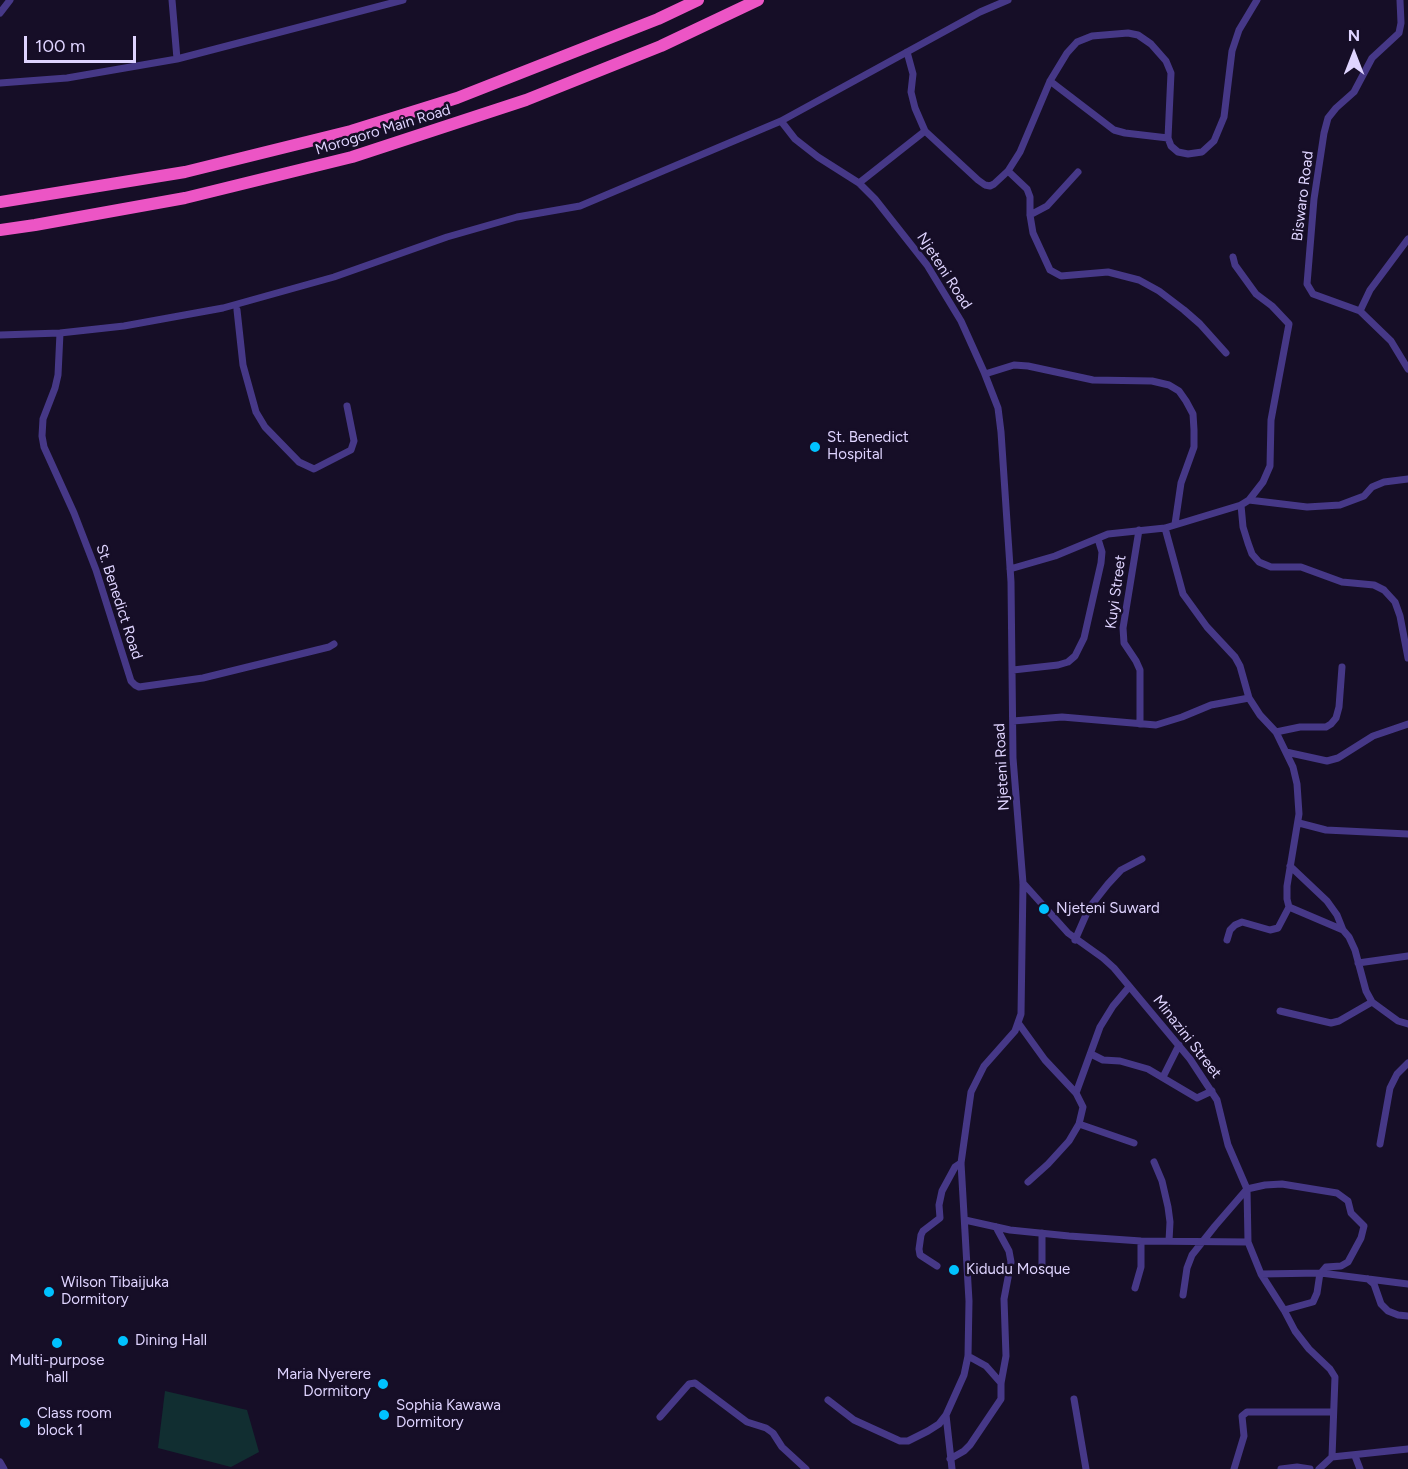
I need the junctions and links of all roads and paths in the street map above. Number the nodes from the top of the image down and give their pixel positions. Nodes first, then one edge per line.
1 (10, 0) edge
2 (172, 0) edge
3 (403, 0) edge
4 (698, 0) edge
5 (758, 0) edge
6 (1008, 0) edge
7 (1257, 0) edge
8 (1400, 0) edge
9 (0, 13) edge
10 (907, 52) junction
11 (177, 59) junction
12 (1050, 81) junction
13 (0, 83) edge
14 (781, 121) junction
15 (925, 131) junction
16 (1168, 138) junction
17 (1008, 171) junction
18 (1078, 172) dead end
19 (860, 183) junction
20 (0, 202) edge
21 (1029, 215) junction
22 (0, 230) edge
23 (1408, 239) edge
24 (1233, 257) dead end
25 (237, 310) dead end
26 (1360, 311) junction
27 (60, 333) junction
28 (0, 335) edge
29 (1226, 352) dead end
30 (1408, 369) edge
31 (985, 375) junction
32 (347, 406) dead end
33 (1408, 479) edge
34 (1249, 500) junction
35 (1241, 505) junction
36 (1175, 524) junction
37 (1165, 528) junction
38 (1139, 530) junction
39 (1098, 538) junction
40 (1010, 568) junction
41 (334, 644) dead end
42 (1408, 658) edge
43 (1342, 667) dead end
44 (1012, 670) junction
45 (1249, 698) junction
46 (1013, 722) junction
47 (1140, 724) junction
48 (1408, 724) edge
49 (1276, 732) junction
50 (1286, 752) junction
51 (1299, 823) junction
52 (1408, 834) edge
53 (1142, 859) dead end
54 (1290, 866) junction
55 (1023, 883) junction
56 (1289, 907) junction
57 (1343, 930) junction
58 (1076, 940) junction
59 (1227, 940) dead end
60 (1408, 956) edge
61 (1358, 963) junction
62 (1129, 987) junction
63 (1372, 1002) junction
64 (1280, 1011) dead end
65 (1019, 1024) junction
66 (1408, 1024) edge
67 (1179, 1045) junction
68 (1091, 1054) junction
69 (1408, 1063) edge
70 (1163, 1077) junction
71 (1212, 1091) junction
72 (1076, 1093) junction
73 (1079, 1124) junction
74 (1134, 1143) dead end
75 (1380, 1144) dead end
76 (1154, 1162) dead end
77 (961, 1163) junction
78 (1028, 1182) dead end
79 (1247, 1189) junction
80 (964, 1220) junction
81 (996, 1227) junction
82 (1042, 1233) junction
83 (1141, 1241) junction
84 (1169, 1241) junction
85 (1202, 1241) junction
86 (1248, 1242) junction
87 (1042, 1265) dead end
88 (937, 1266) dead end
89 (1321, 1273) junction
90 (1261, 1274) junction
91 (1368, 1279) junction
92 (1408, 1284) edge
93 (1136, 1288) dead end
94 (1183, 1295) dead end
95 (1284, 1310) junction
96 (1408, 1316) edge
97 (968, 1356) junction
98 (1001, 1383) junction
99 (1074, 1399) dead end
100 (828, 1400) dead end
101 (1332, 1412) junction
102 (946, 1415) junction
103 (660, 1417) dead end
104 (1408, 1449) edge
105 (1355, 1456) junction
106 (1332, 1457) junction
107 (950, 1459) junction
108 (0, 1462) edge
109 (4, 1469) edge
110 (806, 1469) edge
111 (952, 1469) edge
112 (1086, 1469) edge
113 (1234, 1469) edge
114 (1281, 1469) edge
115 (1310, 1469) edge
116 (1319, 1469) edge
117 (1360, 1469) edge

1 - 9 street
2 - 11 street
3 - 11 street
4 - 20 highway, Morogoro Main Road
5 - 22 highway, Morogoro Main Road
6 - 10 street
7 - 16 street
8 - 26 street, Biswaro Road
10 - 14 street
10 - 15 street
11 - 13 street
12 - 16 street
12 - 16 street
12 - 17 street
14 - 19 street, Njeteni Road
14 - 27 street
15 - 17 street
15 - 19 street
17 - 21 street
18 - 21 street
19 - 31 street, Njeteni Road
21 - 29 street
23 - 26 street
24 - 34 street
25 - 32 street
26 - 30 street, Biswaro Road
27 - 28 street
27 - 41 street, St. Benedict Road
31 - 36 street
31 - 40 street, Njeteni Road
33 - 34 street
34 - 35 street
35 - 36 street
35 - 42 street
36 - 37 street
37 - 38 street
37 - 45 street
38 - 39 street
38 - 47 street, Kuyi Street
39 - 40 street
39 - 44 street
40 - 44 street, Njeteni Road
43 - 49 street
44 - 46 street, Njeteni Road
45 - 47 street
45 - 49 street
46 - 47 street
46 - 55 street, Njeteni Road
48 - 50 street
49 - 50 street
50 - 51 street
51 - 52 street
51 - 54 street
53 - 58 street
54 - 56 street
54 - 57 street
55 - 58 street, Minazini Street
55 - 65 street, Njeteni Road
56 - 57 street
56 - 59 street
57 - 61 street
58 - 62 street, Minazini Street
60 - 61 street
61 - 63 street
62 - 67 street, Minazini Street
62 - 68 street
63 - 64 street
63 - 66 street
65 - 72 street
65 - 77 street
67 - 70 street
67 - 71 street, Minazini Street
68 - 70 street
68 - 72 street
69 - 75 street
70 - 71 street
71 - 79 street, Minazini Street
72 - 73 street
73 - 74 street
73 - 78 street
76 - 84 street
77 - 80 street
77 - 88 street
79 - 85 street
79 - 86 street, Minazini Street
79 - 89 street
80 - 81 street
80 - 97 street
81 - 82 street
81 - 98 street
82 - 83 street
82 - 87 street
83 - 84 street
83 - 93 street
84 - 85 street
85 - 86 street
85 - 94 street
86 - 90 street, Minazini Street
89 - 90 street
89 - 91 street
89 - 95 street
90 - 95 street, Minazini Street
91 - 92 street
91 - 96 street
95 - 101 street, Minazini Street
97 - 98 street
97 - 102 street
98 - 107 street
99 - 112 street
100 - 102 street
101 - 106 street, Minazini Street
101 - 113 street
102 - 107 street
103 - 110 street
104 - 105 street
105 - 106 street
105 - 117 street
106 - 116 street
107 - 111 street
108 - 109 street
114 - 115 street

